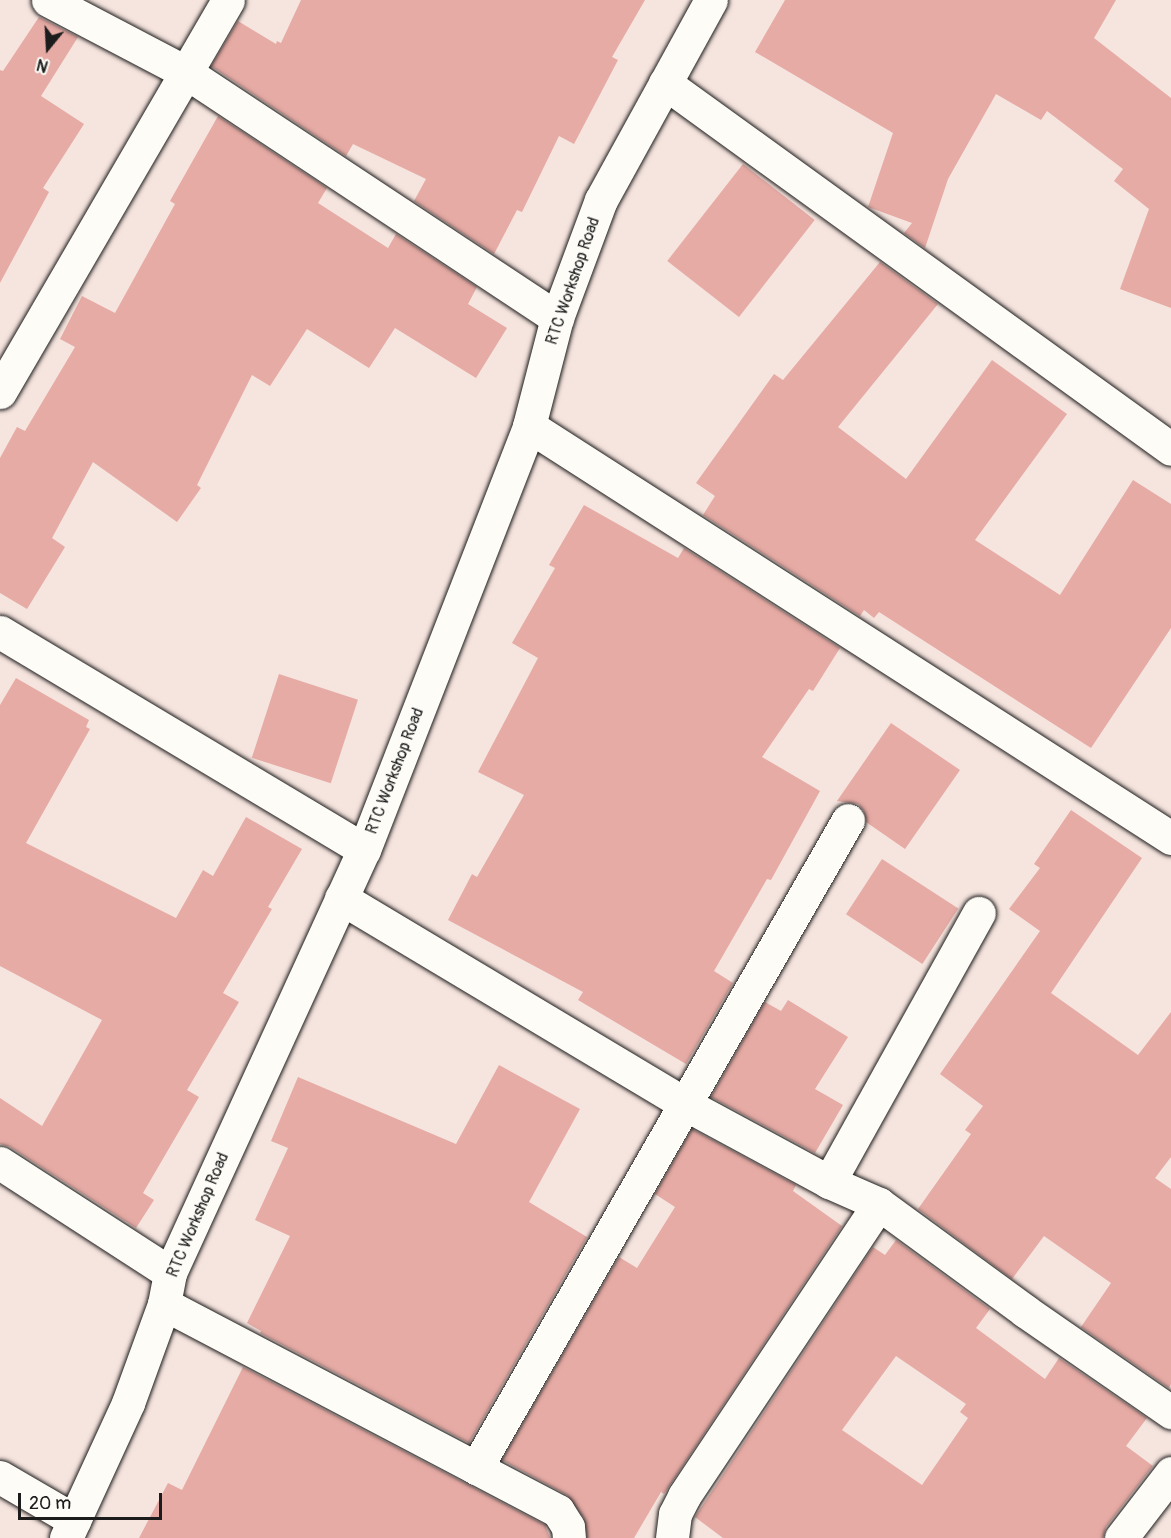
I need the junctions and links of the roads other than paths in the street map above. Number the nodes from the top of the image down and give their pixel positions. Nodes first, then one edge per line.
1 (48, 0) edge
2 (228, 0) edge
3 (711, 0) edge
4 (187, 73) junction
5 (665, 83) junction
6 (557, 318) junction
7 (0, 392) edge
8 (529, 426) junction
9 (1171, 449) edge
10 (0, 632) edge
11 (848, 820) dead end
12 (1171, 838) edge
13 (364, 850) junction
14 (341, 898) junction
15 (979, 913) dead end
16 (685, 1104) junction
17 (0, 1163) edge
18 (829, 1182) junction
19 (879, 1204) junction
20 (167, 1289) junction
21 (1171, 1412) edge
22 (476, 1468) junction
23 (1171, 1473) edge
24 (0, 1477) edge
25 (70, 1529) edge
26 (569, 1538) edge
27 (672, 1538) edge
28 (1121, 1538) edge

1 - 4 street
2 - 4 street
3 - 5 street, RTC Workshop Road
4 - 6 street
4 - 7 street
5 - 6 street, RTC Workshop Road
5 - 9 street
6 - 8 street, RTC Workshop Road
8 - 12 street
8 - 13 street, RTC Workshop Road
10 - 13 street
11 - 16 street
13 - 14 street, RTC Workshop Road
14 - 16 street
14 - 20 street, RTC Workshop Road
15 - 18 street
16 - 18 street
16 - 22 street
17 - 20 street
18 - 19 street
19 - 21 street
19 - 27 street
20 - 22 street
20 - 25 street, RTC Workshop Road
22 - 26 street
23 - 28 street
24 - 25 street

